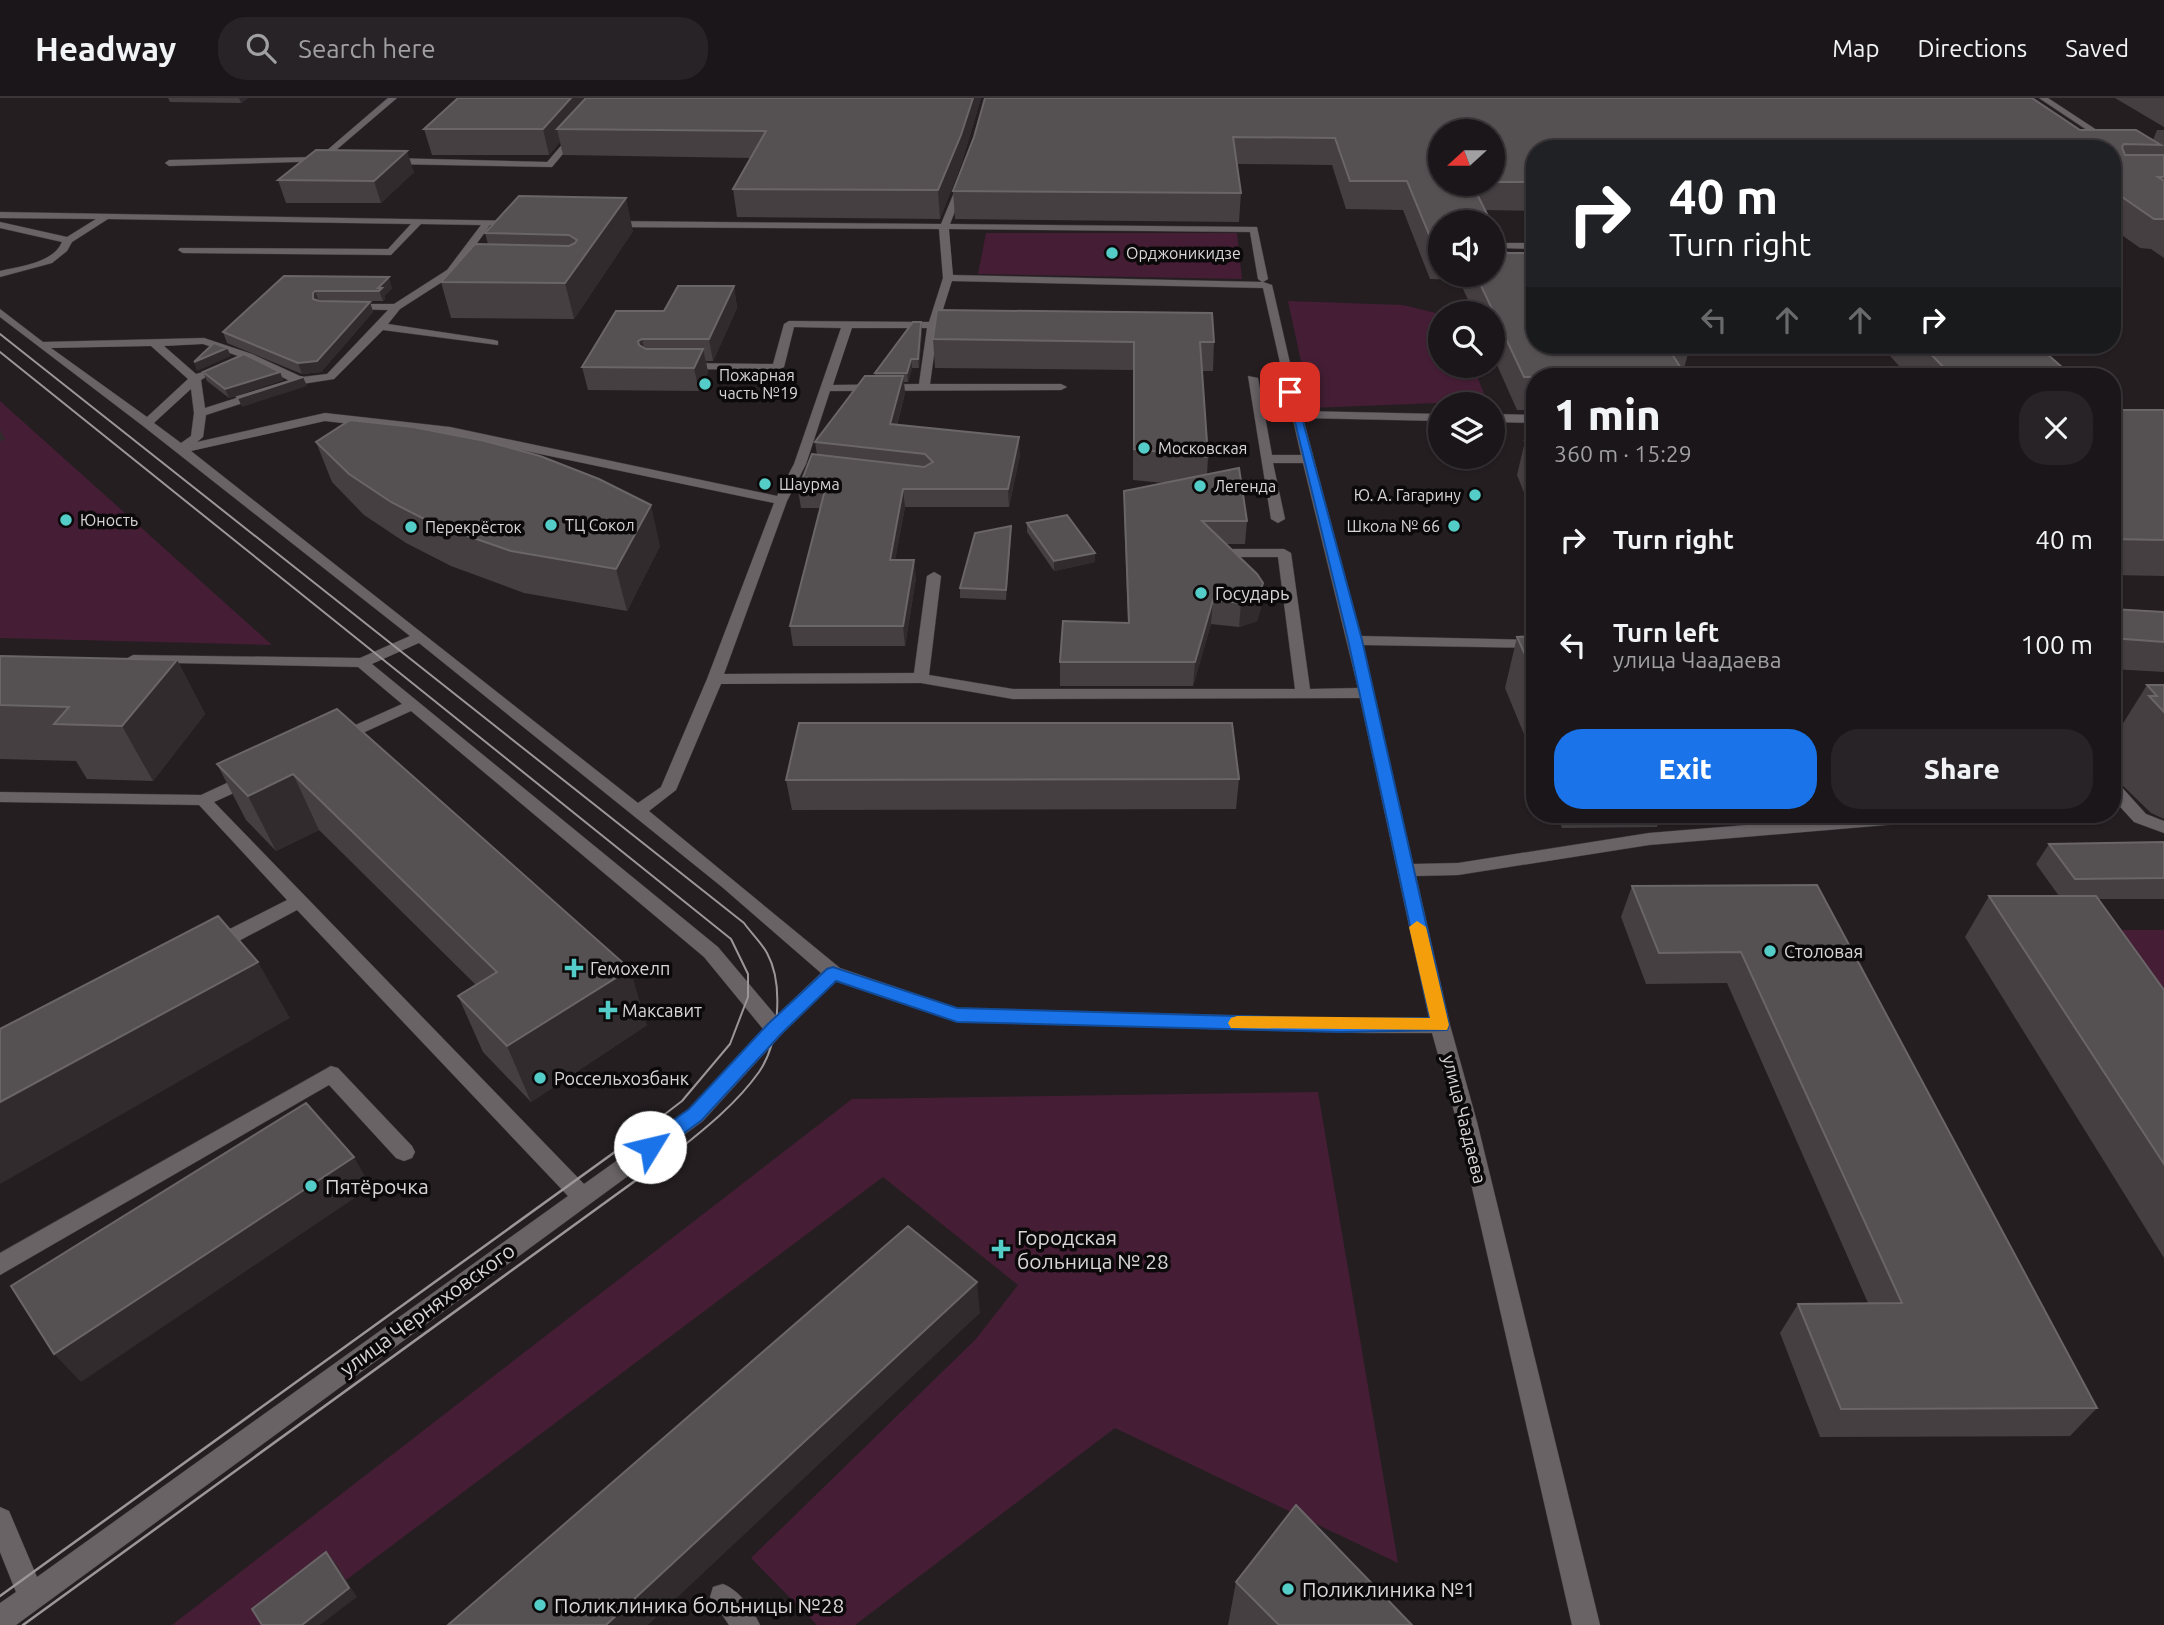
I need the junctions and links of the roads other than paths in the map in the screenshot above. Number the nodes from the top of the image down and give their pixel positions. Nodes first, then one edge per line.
1 (393, 98) edge
2 (606, 98) edge
3 (2043, 98) edge
4 (2108, 140) edge
5 (321, 159) junction
6 (334, 159) edge
7 (375, 160) edge
8 (169, 163) dead end
9 (965, 174) edge
10 (0, 215) edge
11 (106, 217) junction
12 (419, 221) junction
13 (488, 222) junction
14 (533, 223) edge
15 (601, 224) edge
16 (0, 225) edge
17 (944, 228) junction
18 (68, 240) junction
19 (1505, 246) edge
20 (1526, 246) edge
21 (183, 250) dead end
22 (451, 272) junction
23 (471, 273) edge
24 (0, 274) edge
25 (948, 278) junction
26 (1265, 282) junction
27 (335, 306) edge
28 (396, 307) junction
29 (0, 312) edge
30 (848, 323) junction
31 (933, 325) junction
32 (381, 326) junction
33 (154, 343) junction
34 (494, 344) dead end
35 (40, 345) junction
36 (248, 356) junction
37 (676, 366) edge
38 (1252, 378) dead end
39 (195, 379) junction
40 (300, 381) junction
41 (924, 387) junction
42 (1061, 387) dead end
43 (826, 388) junction
44 (200, 413) junction
45 (1296, 414) junction
46 (1428, 417) edge
47 (1505, 418) edge
48 (1526, 419) edge
49 (147, 423) junction
50 (180, 450) junction
51 (1266, 459) junction
52 (1308, 459) junction
53 (800, 464) junction
54 (817, 466) edge
55 (781, 501) junction
56 (1278, 519) dead end
57 (1230, 553) edge
58 (934, 576) dead end
59 (420, 637) junction
60 (1355, 640) junction
61 (1526, 644) edge
62 (122, 659) edge
63 (362, 663) junction
64 (920, 678) junction
65 (715, 679) junction
66 (1366, 693) junction
67 (1303, 694) junction
68 (412, 705) junction
69 (2121, 732) edge
70 (2164, 739) edge
71 (323, 745) edge
72 (263, 773) edge
73 (0, 797) edge
74 (2121, 797) edge
75 (204, 800) junction
76 (636, 812) junction
77 (1839, 823) edge
78 (2164, 827) edge
79 (1404, 870) junction
80 (299, 901) junction
81 (193, 957) edge
82 (833, 973) junction
83 (1440, 1025) junction
84 (775, 1029) junction
85 (404, 1152) dead end
86 (582, 1196) junction
87 (0, 1265) edge
88 (0, 1520) edge
89 (32, 1597) junction
90 (723, 1597) dead end
91 (0, 1620) edge
92 (746, 1625) edge
93 (1586, 1625) edge

1 - 5 street
2 - 7 street
3 - 4 street
5 - 6 street
5 - 8 street
9 - 17 street
10 - 11 street
11 - 12 street
11 - 18 street
12 - 13 street
12 - 21 street
13 - 14 street
13 - 22 street
15 - 17 street
16 - 18 street
17 - 25 street
17 - 26 street, улица Чаадаева
18 - 24 street
19 - 20 street
22 - 23 street
22 - 28 street
25 - 26 street
25 - 31 street
26 - 45 street, улица Чаадаева
27 - 28 street
28 - 32 street
29 - 35 street
30 - 31 street
30 - 37 street
30 - 43 street
31 - 41 street
32 - 34 street
32 - 40 street
33 - 35 street
33 - 36 street
33 - 39 street
35 - 49 street
36 - 39 street
36 - 40 street
38 - 51 street
39 - 44 street
39 - 49 street
40 - 44 street
41 - 42 street
41 - 43 street
43 - 53 street
44 - 50 street
45 - 46 street
45 - 52 street, улица Чаадаева
47 - 48 street
49 - 50 street
50 - 55 street
50 - 59 street
51 - 52 street
51 - 56 street
52 - 60 street, улица Чаадаева
53 - 54 street
53 - 55 street
55 - 65 street
57 - 67 street
58 - 64 street
59 - 63 street
59 - 76 street
60 - 61 street
60 - 66 street, улица Чаадаева
62 - 63 street
63 - 68 street
64 - 65 street
64 - 67 street
65 - 76 street
66 - 67 street
66 - 79 street, улица Чаадаева
68 - 71 street
68 - 84 street
69 - 70 street
72 - 75 street
73 - 75 street
74 - 78 street
75 - 80 street
76 - 82 street
77 - 79 street
79 - 83 street, улица Чаадаева
80 - 81 street
80 - 86 street
82 - 83 street
82 - 84 street, улица Черняховского
83 - 93 street, улица Чаадаева
84 - 86 street, улица Черняховского
85 - 87 street
86 - 89 street, улица Черняховского
88 - 89 street
89 - 91 street, улица Черняховского
90 - 92 street

